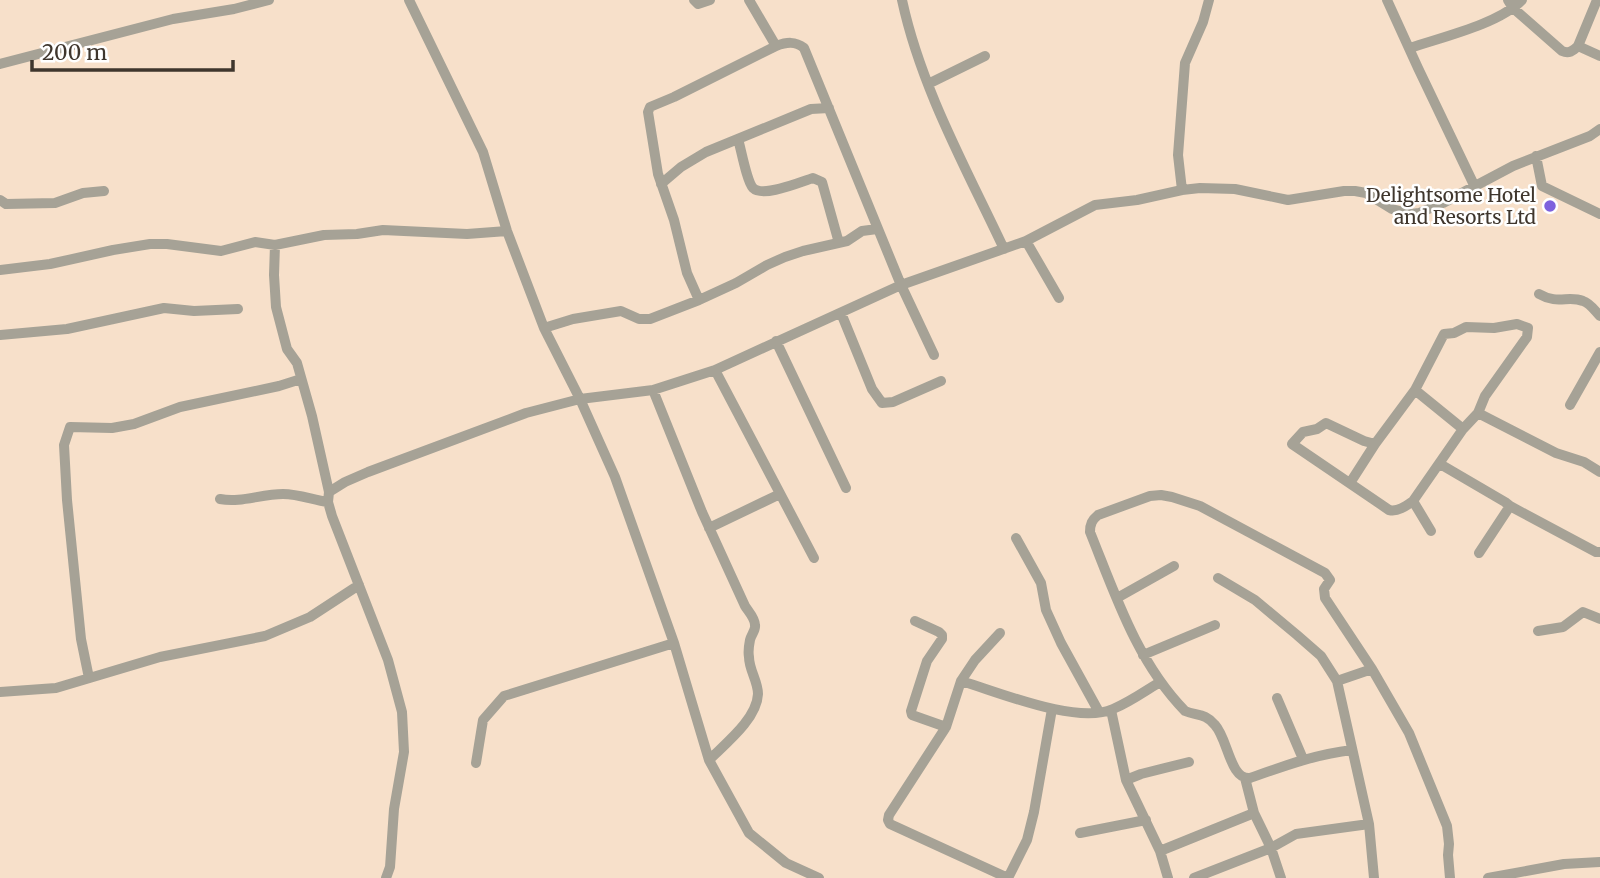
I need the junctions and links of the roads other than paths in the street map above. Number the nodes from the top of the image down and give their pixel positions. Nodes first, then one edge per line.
1 (269, 0) edge
2 (410, 0) edge
3 (694, 0) edge
4 (710, 0) edge
5 (749, 0) edge
6 (902, 0) edge
7 (1209, 0) edge
8 (1387, 0) edge
9 (1522, 0) edge
10 (1597, 0) edge
11 (1510, 4) edge
12 (776, 46) junction
13 (1578, 46) junction
14 (1410, 48) junction
15 (1600, 56) edge
16 (985, 57) dead end
17 (0, 64) edge
18 (928, 84) junction
19 (829, 108) junction
20 (1600, 129) edge
21 (738, 139) junction
22 (1536, 156) junction
23 (661, 184) junction
24 (1474, 185) junction
25 (1182, 190) junction
26 (104, 191) dead end
27 (0, 200) edge
28 (1600, 214) edge
29 (877, 229) junction
30 (507, 232) junction
31 (1026, 241) junction
32 (839, 243) junction
33 (275, 245) junction
34 (1004, 249) junction
35 (0, 270) edge
36 (901, 285) junction
37 (1539, 294) dead end
38 (1059, 298) dead end
39 (699, 300) junction
40 (238, 309) dead end
41 (841, 313) junction
42 (1600, 316) edge
43 (544, 328) junction
44 (0, 335) edge
45 (776, 341) junction
46 (1600, 352) edge
47 (934, 355) dead end
48 (715, 370) junction
49 (301, 379) junction
50 (941, 381) dead end
51 (653, 390) junction
52 (1415, 390) junction
53 (580, 398) junction
54 (1570, 405) dead end
55 (1478, 413) junction
56 (1464, 429) junction
57 (1375, 444) junction
58 (1440, 464) junction
59 (1600, 472) edge
60 (1350, 483) junction
61 (846, 488) dead end
62 (780, 494) junction
63 (329, 497) junction
64 (220, 499) dead end
65 (1413, 501) junction
66 (1510, 506) junction
67 (709, 528) junction
68 (1431, 531) dead end
69 (1016, 538) dead end
70 (1600, 552) edge
71 (1479, 553) dead end
72 (814, 558) dead end
73 (1174, 566) dead end
74 (1218, 578) dead end
75 (359, 585) junction
76 (1116, 598) junction
77 (1600, 619) edge
78 (915, 621) dead end
79 (1215, 625) dead end
80 (1538, 631) dead end
81 (1000, 633) dead end
82 (674, 643) junction
83 (1143, 654) junction
84 (1372, 669) junction
85 (89, 678) junction
86 (961, 681) junction
87 (1337, 681) junction
88 (1160, 682) junction
89 (0, 692) edge
90 (1277, 698) dead end
91 (1052, 709) junction
92 (1111, 710) junction
93 (1099, 712) junction
94 (946, 727) junction
95 (1352, 750) junction
96 (1303, 759) junction
97 (709, 760) junction
98 (1189, 762) dead end
99 (476, 763) dead end
100 (1245, 778) junction
101 (1126, 780) junction
102 (1254, 813) junction
103 (1146, 820) junction
104 (1369, 824) junction
105 (1080, 832) dead end
106 (1271, 848) junction
107 (1160, 851) junction
108 (1600, 862) edge
109 (386, 878) edge
110 (819, 878) edge
111 (1168, 878) edge
112 (1194, 878) edge
113 (1281, 878) edge
114 (1374, 878) edge
115 (1450, 878) edge
116 (1488, 878) edge

1 - 17 street
2 - 30 street
3 - 4 street
5 - 12 street
6 - 18 street
7 - 25 street
8 - 14 street
9 - 11 street
10 - 13 street
11 - 13 street
11 - 14 street
12 - 19 street
12 - 23 street
13 - 15 street
14 - 24 street
16 - 18 street
18 - 34 street
19 - 21 street
19 - 29 street
20 - 22 street
21 - 23 street
21 - 32 street
22 - 24 street
22 - 28 street
23 - 39 street
24 - 25 street
25 - 31 street
26 - 27 street
29 - 32 street
29 - 36 street
30 - 33 street
30 - 43 street
31 - 34 street
31 - 38 street
32 - 39 street
33 - 35 street
33 - 49 street
34 - 36 street
36 - 41 street
36 - 47 street
37 - 42 street
39 - 43 street
40 - 44 street
41 - 45 street
41 - 50 street
43 - 53 street
45 - 48 street
45 - 61 street
46 - 54 street
48 - 51 street
48 - 62 street
49 - 63 street
49 - 85 street
51 - 53 street
51 - 67 street
52 - 55 street
52 - 56 street
52 - 57 street
53 - 63 street
53 - 82 street
55 - 56 street
55 - 59 street
56 - 58 street
57 - 60 street
57 - 60 street
58 - 65 street
58 - 66 street
60 - 65 street
62 - 67 street
62 - 72 street
63 - 64 street
63 - 75 street
65 - 68 street
66 - 70 street
66 - 71 street
67 - 97 street
69 - 93 street
73 - 76 street
74 - 87 street
75 - 85 street
75 - 109 street
76 - 83 street
76 - 84 street
77 - 80 street
78 - 94 street
79 - 83 street
81 - 86 street
82 - 97 street
82 - 99 street
83 - 88 street
84 - 87 street
84 - 115 street
85 - 89 street
86 - 91 street
86 - 94 street
87 - 95 street
88 - 92 street
88 - 100 street
90 - 96 street
91 - 93 street
91 - 94 street
92 - 93 street
92 - 101 street
95 - 96 street
95 - 104 street
96 - 100 street
97 - 110 street
98 - 101 street
100 - 102 street
101 - 103 street
102 - 106 street
102 - 107 street
103 - 105 street
103 - 107 street
104 - 106 street
104 - 114 street
106 - 112 street
106 - 113 street
107 - 111 street
108 - 116 street

